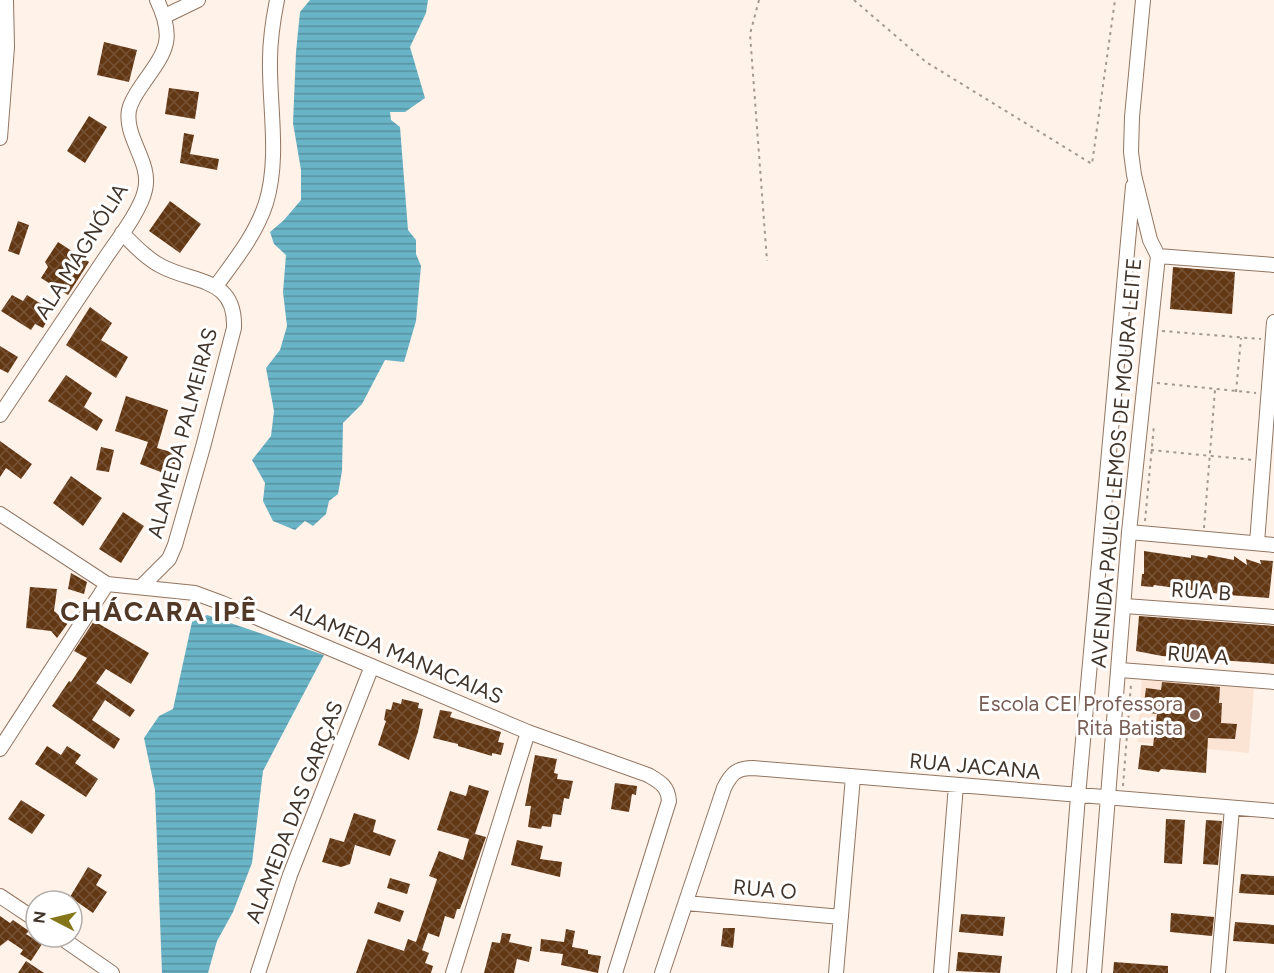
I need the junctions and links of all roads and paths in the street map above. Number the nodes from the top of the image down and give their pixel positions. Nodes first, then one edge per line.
1 (6, 0) edge
2 (157, 0) edge
3 (198, 0) edge
4 (276, 0) edge
5 (759, 0) edge
6 (854, 0) edge
7 (1115, 0) edge
8 (1143, 0) edge
9 (165, 16) junction
10 (0, 138) edge
11 (1134, 175) junction
12 (122, 233) junction
13 (1158, 256) junction
14 (767, 261) dead end
15 (1274, 265) edge
16 (216, 286) junction
17 (1274, 322) edge
18 (1161, 331) dead end
19 (1240, 338) junction
20 (1273, 339) edge
21 (1157, 383) dead end
22 (1215, 390) junction
23 (1236, 392) junction
24 (1270, 402) edge
25 (0, 415) edge
26 (1151, 450) dead end
27 (1210, 455) junction
28 (1263, 461) junction
29 (0, 514) edge
30 (1204, 530) dead end
31 (1129, 532) junction
32 (1257, 543) junction
33 (1274, 545) edge
34 (107, 584) junction
35 (141, 587) junction
36 (1125, 606) junction
37 (1274, 617) edge
38 (372, 666) junction
39 (1120, 670) junction
40 (1274, 682) edge
41 (1131, 685) dead end
42 (528, 732) junction
43 (0, 749) edge
44 (853, 777) junction
45 (956, 785) junction
46 (1078, 796) junction
47 (1116, 797) junction
48 (1232, 808) junction
49 (1274, 811) edge
50 (0, 896) edge
51 (686, 903) junction
52 (24, 912) edge
53 (841, 917) junction
54 (77, 949) edge
55 (261, 972) edge
56 (112, 973) edge
57 (453, 973) edge
58 (615, 973) edge
59 (662, 973) edge
60 (836, 973) edge
61 (941, 973) edge
62 (1064, 973) edge
63 (1094, 973) edge
64 (1218, 973) edge

1 - 10 street
2 - 9 street, ALA MAGNÓLIA
3 - 9 street
4 - 16 street
5 - 14 path
6 - 7 path
8 - 11 street, AVENIDA PAULO LEMOS DE MOURA LEITE
9 - 12 street, ALA MAGNÓLIA
11 - 13 street, AVENIDA PAULO LEMOS DE MOURA LEITE
11 - 46 street, AVENIDA PAULO LEMOS DE MOURA LEITE
12 - 16 street
12 - 25 street, ALA MAGNÓLIA
13 - 15 street
13 - 31 street, AVENIDA PAULO LEMOS DE MOURA LEITE
16 - 35 street, ALAMEDA PALMEIRAS
17 - 20 street
18 - 19 path
19 - 20 path
19 - 23 path
20 - 24 street
21 - 22 path
22 - 23 path
22 - 27 path
23 - 24 path
24 - 28 street
26 - 27 path
27 - 28 path
27 - 30 path
28 - 32 street
29 - 34 street
31 - 32 street
31 - 36 street, AVENIDA PAULO LEMOS DE MOURA LEITE
32 - 33 street
34 - 35 street, ALAMEDA MANACAIAS
34 - 43 street
35 - 38 street, ALAMEDA MANACAIAS
36 - 37 street, RUA B
36 - 39 street, AVENIDA PAULO LEMOS DE MOURA LEITE
38 - 42 street, ALAMEDA MANACAIAS
38 - 55 street, ALAMEDA DAS GARÇAS
39 - 40 street, RUA A
39 - 47 street, AVENIDA PAULO LEMOS DE MOURA LEITE
41 - 47 path
42 - 57 street
42 - 58 street, ALAMEDA MANACAIAS
44 - 45 street, RUA JACANA
44 - 51 street, RUA JACANA
44 - 53 street
45 - 46 street, RUA JACANA
45 - 61 street
46 - 47 street, RUA JACANA
46 - 62 street, AVENIDA PAULO LEMOS DE MOURA LEITE
47 - 48 street, RUA JACANA
47 - 63 street, AVENIDA PAULO LEMOS DE MOURA LEITE
48 - 49 street, RUA JACANA
48 - 64 street
50 - 52 street
51 - 53 street, RUA O
51 - 59 street
53 - 60 street
54 - 56 street

